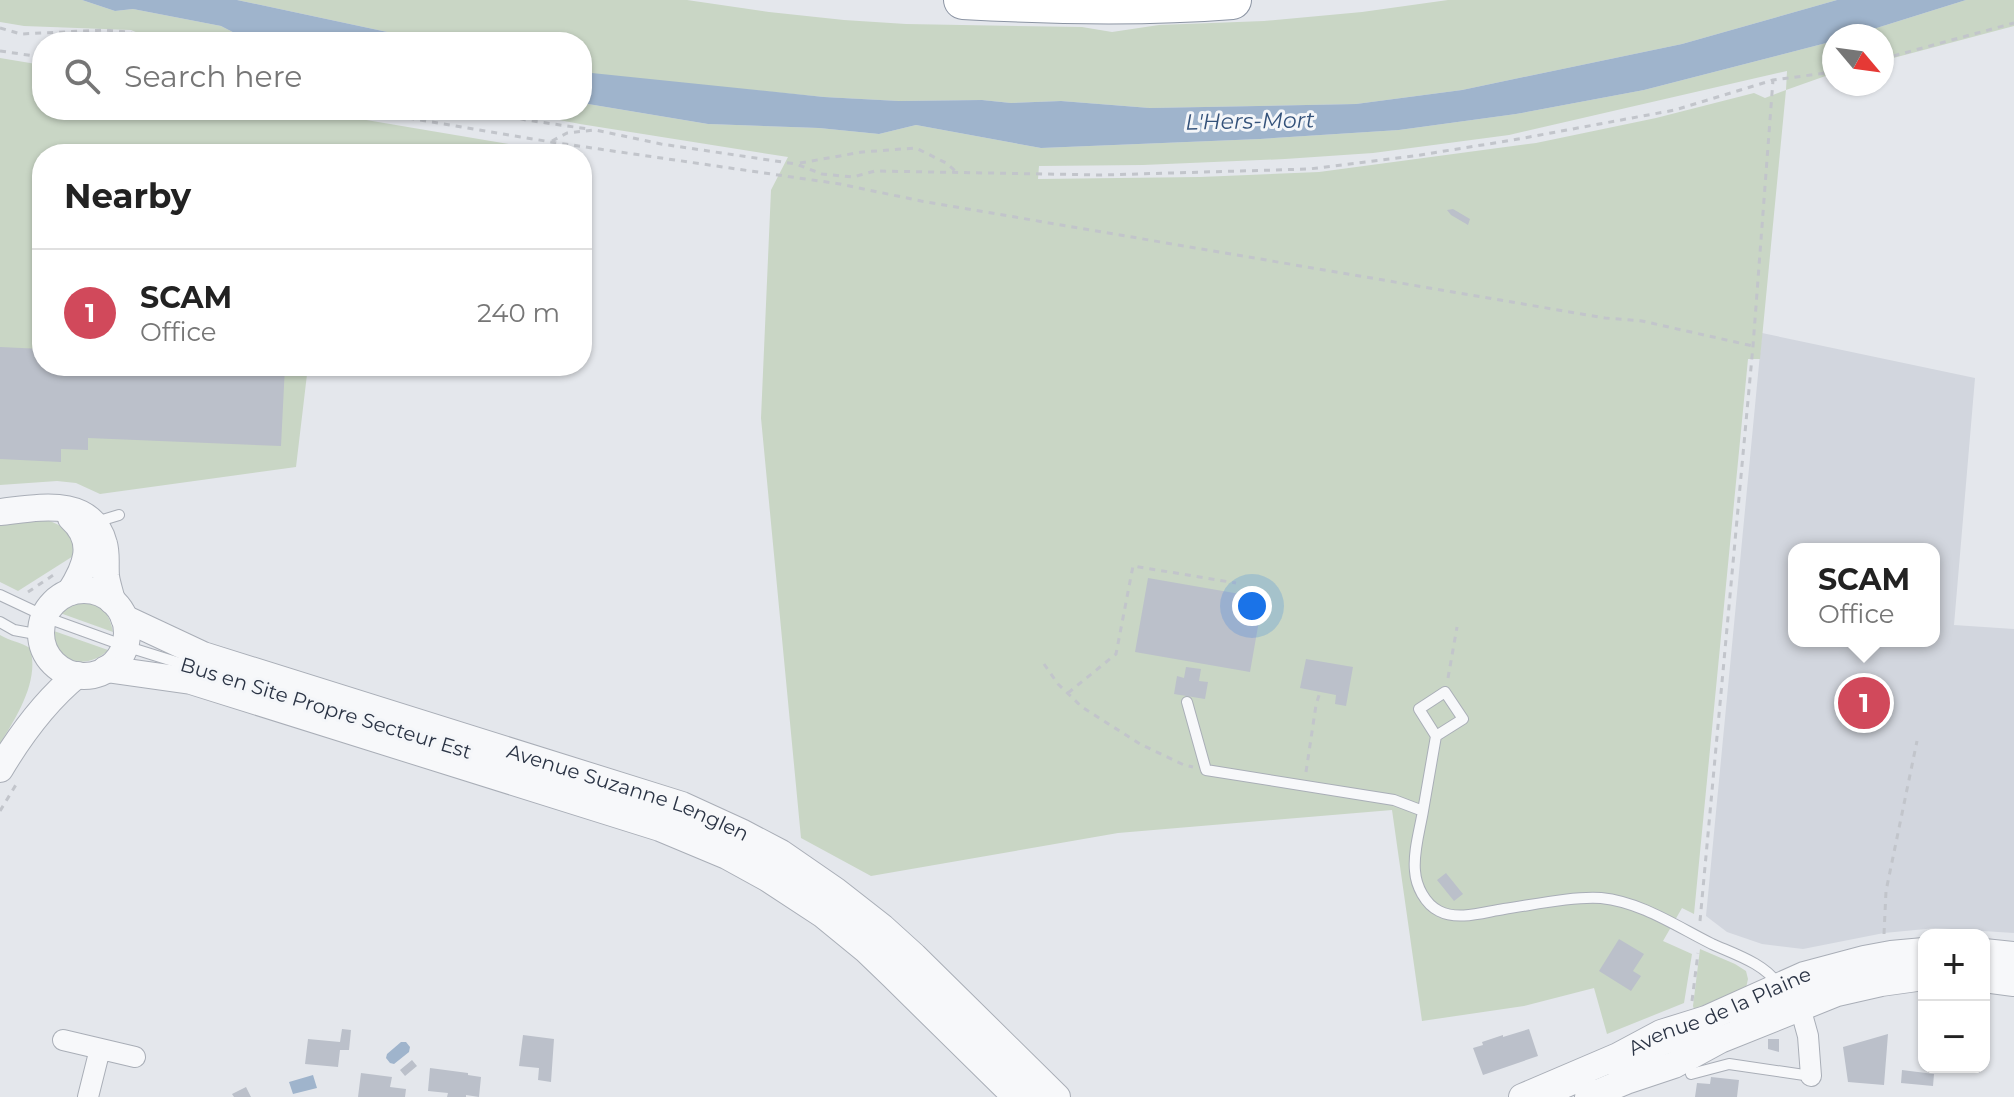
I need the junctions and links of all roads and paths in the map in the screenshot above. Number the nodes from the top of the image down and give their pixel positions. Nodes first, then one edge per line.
1 (963, 0) edge
2 (1232, 0) edge
3 (2014, 23) edge
4 (0, 28) edge
5 (62, 32) edge
6 (129, 32) edge
7 (32, 33) edge
8 (0, 51) edge
9 (32, 56) edge
10 (1894, 56) edge
11 (1822, 74) edge
12 (1773, 80) junction
13 (420, 120) edge
14 (526, 120) edge
15 (595, 130) junction
16 (551, 142) junction
17 (565, 144) edge
18 (592, 148) edge
19 (796, 164) junction
20 (822, 174) junction
21 (959, 174) junction
22 (816, 180) junction
23 (1753, 346) junction
24 (45, 508) junction
25 (0, 512) edge
26 (119, 515) dead end
27 (94, 523) junction
28 (66, 581) junction
29 (1236, 583) dead end
30 (0, 595) edge
31 (22, 596) dead end
32 (118, 610) junction
33 (0, 622) edge
34 (1457, 627) dead end
35 (44, 635) junction
36 (125, 646) junction
37 (1044, 664) dead end
38 (106, 669) junction
39 (77, 675) junction
40 (1320, 692) dead end
41 (1445, 692) junction
42 (1068, 693) junction
43 (1187, 702) dead end
44 (39, 703) junction
45 (1436, 736) junction
46 (1917, 741) dead end
47 (0, 769) edge
48 (1206, 770) junction
49 (1305, 787) junction
50 (1423, 811) junction
51 (1884, 933) dead end
52 (1700, 938) junction
53 (1918, 952) edge
54 (1990, 953) edge
55 (2014, 955) edge
56 (1918, 965) edge
57 (1990, 967) edge
58 (2014, 969) edge
59 (1918, 978) edge
60 (1990, 980) edge
61 (2014, 983) edge
62 (1779, 986) junction
63 (1800, 1007) junction
64 (1691, 1008) dead end
65 (63, 1040) dead end
66 (100, 1049) junction
67 (135, 1057) dead end
68 (1691, 1074) dead end
69 (1811, 1076) joint
70 (88, 1097) edge
71 (1016, 1097) edge
72 (1035, 1097) edge
73 (1057, 1097) edge
74 (1522, 1097) edge
75 (1556, 1097) edge
76 (1588, 1097) edge

1 - 2 highway
3 - 10 path
4 - 7 path
5 - 6 path
8 - 9 path
11 - 12 path
12 - 21 path
12 - 23 path
13 - 16 path
14 - 15 path
15 - 16 path
15 - 19 path
16 - 17 path
18 - 22 path
19 - 20 path
19 - 21 path
20 - 21 path
20 - 22 path
22 - 23 path
23 - 52 path
24 - 25 street
24 - 27 street
24 - 28 street
26 - 27 lane
27 - 32 street
28 - 31 path
28 - 32 street, Avenue Suzanne Lenglen
28 - 35 street
29 - 42 path
30 - 35 lane, Bus en Site Propre Secteur Est
32 - 36 street
32 - 73 street, Avenue Suzanne Lenglen
33 - 35 lane
34 - 41 path
35 - 36 lane, Bus en Site Propre Secteur Est
35 - 39 street
35 - 44 street
36 - 38 street
36 - 72 lane, Bus en Site Propre Secteur Est
37 - 42 path
38 - 39 street, Avenue Suzanne Lenglen
38 - 71 street, Avenue Suzanne Lenglen
39 - 44 street
40 - 49 path
41 - 45 lane
41 - 45 lane
42 - 48 path
43 - 48 lane
44 - 47 street
45 - 50 lane
46 - 51 path
48 - 49 lane
49 - 50 lane
50 - 52 lane
52 - 62 lane
52 - 64 path
53 - 62 street, Avenue de la Plaine
54 - 55 street
56 - 75 lane
57 - 58 lane
59 - 63 street, Avenue de la Plaine
60 - 61 street
62 - 74 street, Avenue de la Plaine
63 - 69 street
63 - 76 street, Avenue de la Plaine
65 - 66 street
66 - 67 street
66 - 70 street
68 - 69 lane

